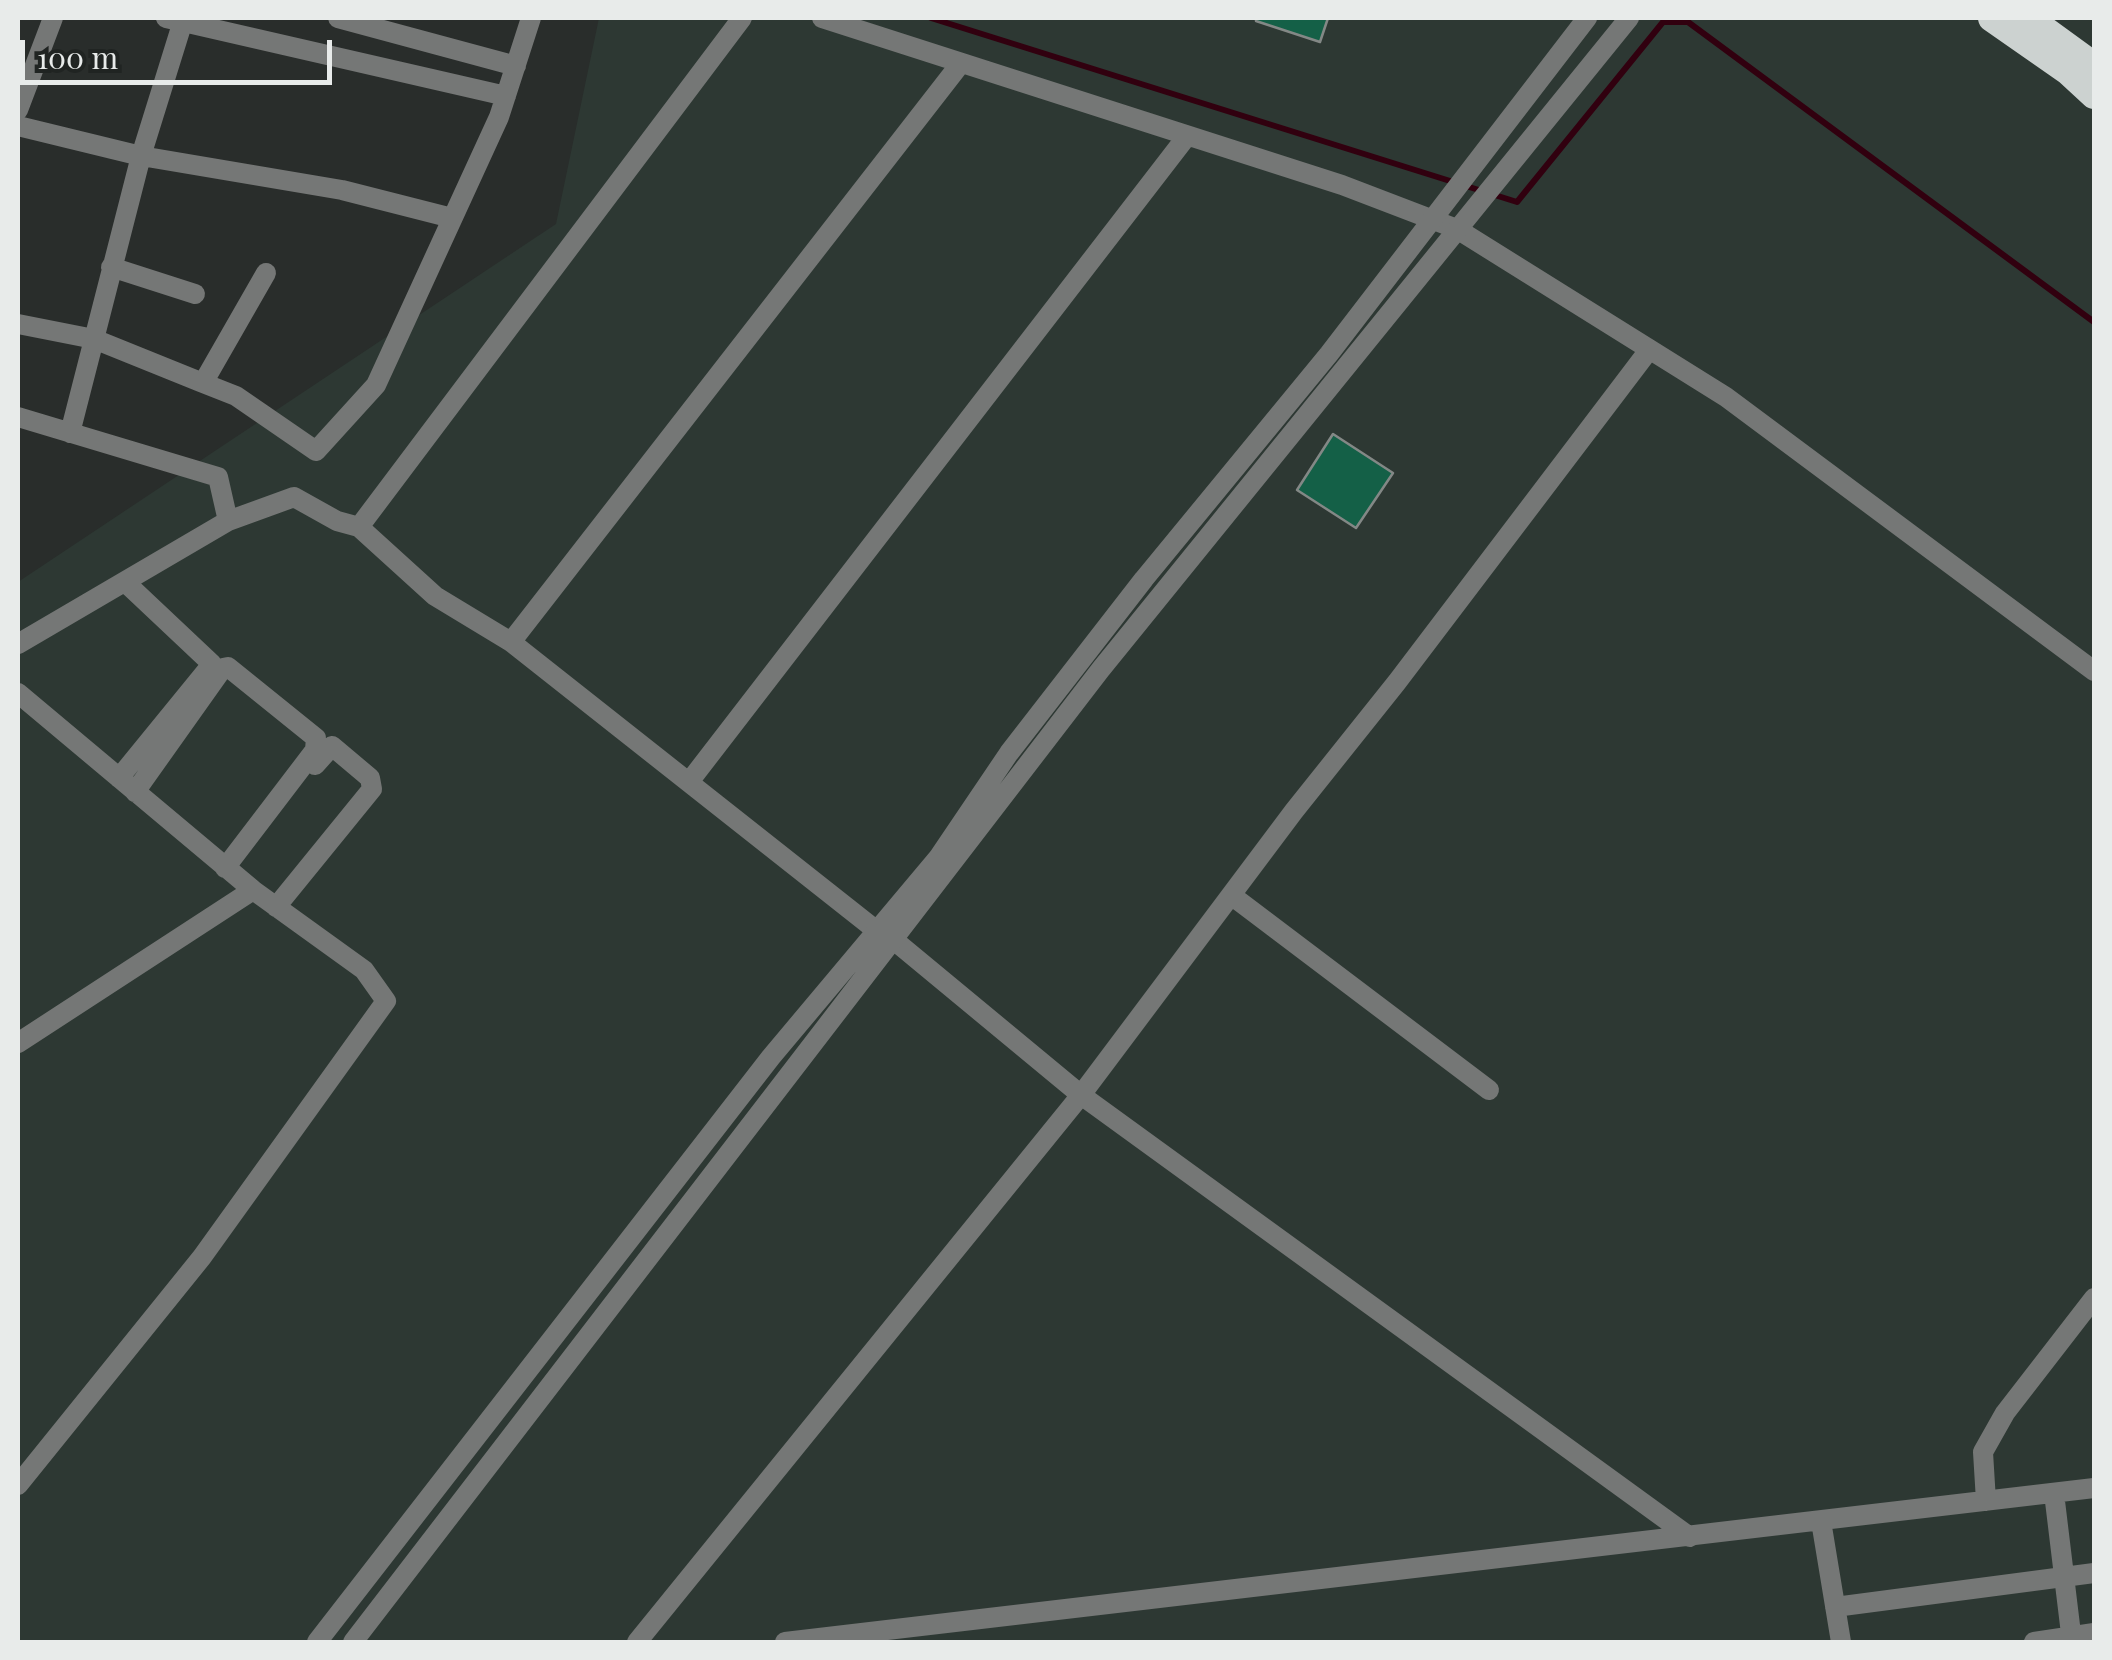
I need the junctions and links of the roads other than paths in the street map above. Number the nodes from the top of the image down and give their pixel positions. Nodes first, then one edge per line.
1 (53, 18) edge
2 (338, 18) edge
3 (530, 18) edge
4 (742, 18) edge
5 (822, 18) edge
6 (1588, 18) edge
7 (1629, 18) edge
8 (1992, 18) edge
9 (2028, 18) edge
10 (175, 19) edge
11 (961, 63) junction
12 (516, 66) junction
13 (2094, 66) edge
14 (2094, 94) edge
15 (506, 96) junction
16 (18, 110) edge
17 (18, 126) edge
18 (1187, 136) junction
19 (141, 156) junction
20 (452, 218) junction
21 (1430, 220) junction
22 (1457, 230) junction
23 (111, 267) junction
24 (266, 274) dead end
25 (196, 294) dead end
26 (18, 324) edge
27 (94, 340) junction
28 (1650, 350) junction
29 (203, 383) junction
30 (18, 417) edge
31 (70, 433) junction
32 (228, 522) junction
33 (359, 527) junction
34 (125, 582) junction
35 (511, 642) junction
36 (18, 644) edge
37 (2094, 671) edge
38 (18, 692) edge
39 (689, 782) junction
40 (127, 785) junction
41 (229, 871) junction
42 (252, 890) junction
43 (1231, 895) junction
44 (276, 907) junction
45 (886, 936) junction
46 (18, 1043) edge
47 (1489, 1090) dead end
48 (1081, 1095) junction
49 (2094, 1298) edge
50 (18, 1486) edge
51 (2094, 1488) edge
52 (2054, 1492) junction
53 (1986, 1501) junction
54 (1821, 1521) junction
55 (1690, 1537) junction
56 (2094, 1573) edge
57 (2064, 1577) junction
58 (1836, 1607) junction
59 (2094, 1634) edge
60 (2072, 1640) edge
61 (317, 1642) edge
62 (353, 1642) edge
63 (637, 1642) edge
64 (785, 1642) edge
65 (1842, 1642) edge
66 (2034, 1642) edge

1 - 16 street
2 - 12 street
3 - 12 street
4 - 33 street
5 - 11 street
6 - 21 street
7 - 22 street
8 - 14 highway
9 - 13 highway
10 - 15 street
10 - 19 street
11 - 18 street
11 - 35 street
12 - 15 street
15 - 20 street
17 - 19 street
18 - 21 street
18 - 39 street
19 - 20 street
19 - 23 street
20 - 29 street
21 - 22 street
21 - 45 street
22 - 28 street
22 - 45 street
23 - 25 street
23 - 27 street
24 - 29 street
26 - 27 street
27 - 29 street
27 - 31 street
28 - 37 street
28 - 43 street
30 - 31 street
31 - 32 street
32 - 33 street
32 - 34 street
33 - 35 street
34 - 36 street
34 - 40 street
35 - 39 street
38 - 40 street
39 - 45 street
40 - 41 street
40 - 41 street
41 - 42 street
41 - 44 street
42 - 44 street
42 - 46 street
43 - 47 street
43 - 48 street
44 - 50 street
45 - 48 street
45 - 61 street
45 - 62 street
48 - 55 street
48 - 63 street
49 - 53 street
51 - 52 street
52 - 53 street
52 - 57 street
53 - 54 street
54 - 55 street
54 - 58 street
55 - 64 street
56 - 57 street
57 - 58 street
57 - 60 street
58 - 65 street
59 - 60 street
60 - 66 street

